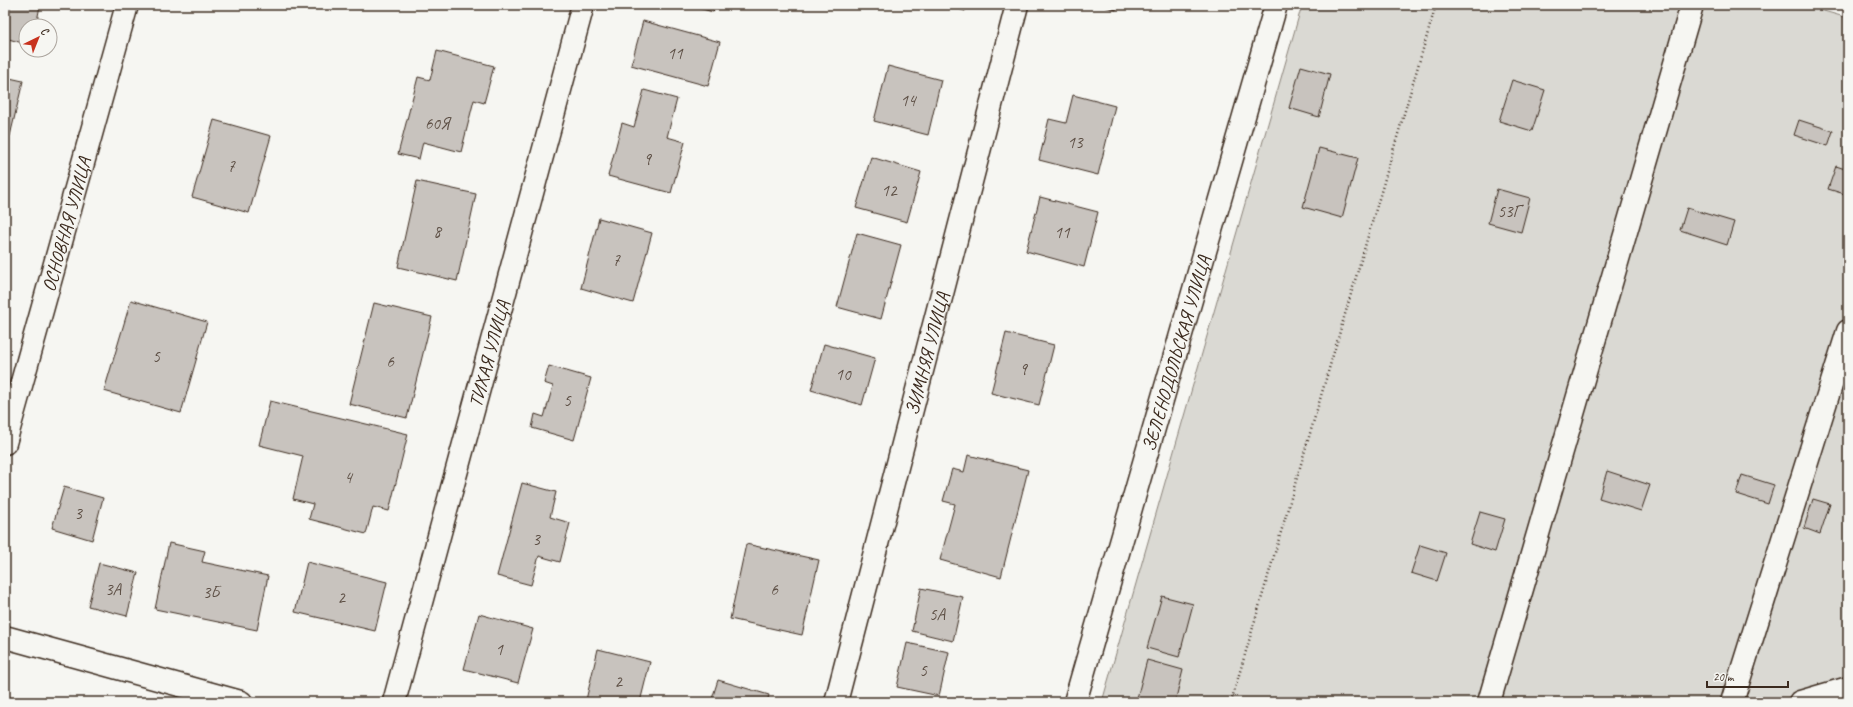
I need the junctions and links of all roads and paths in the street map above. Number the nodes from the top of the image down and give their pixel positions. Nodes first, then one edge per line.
1 (127, 5) edge
2 (583, 5) edge
3 (1017, 5) edge
4 (1276, 5) edge
5 (1436, 5) edge
6 (1692, 5) edge
7 (1848, 331) edge
8 (5, 443) edge
9 (5, 637) edge
10 (1848, 688) edge
11 (241, 702) edge
12 (394, 702) edge
13 (836, 702) edge
14 (1075, 702) edge
15 (1231, 702) edge
16 (1489, 702) edge
17 (1732, 702) edge
18 (1800, 702) edge

1 - 8 street, ОСНОВНАЯ УЛИЦА
2 - 12 street, ТИХАЯ УЛИЦА
3 - 13 street, ЗИМНЯЯ УЛИЦА
4 - 14 street, ЗЕЛЕНОДОЛЬСКАЯ УЛИЦА
5 - 15 path
6 - 16 street
7 - 17 street
9 - 11 street
10 - 18 street

